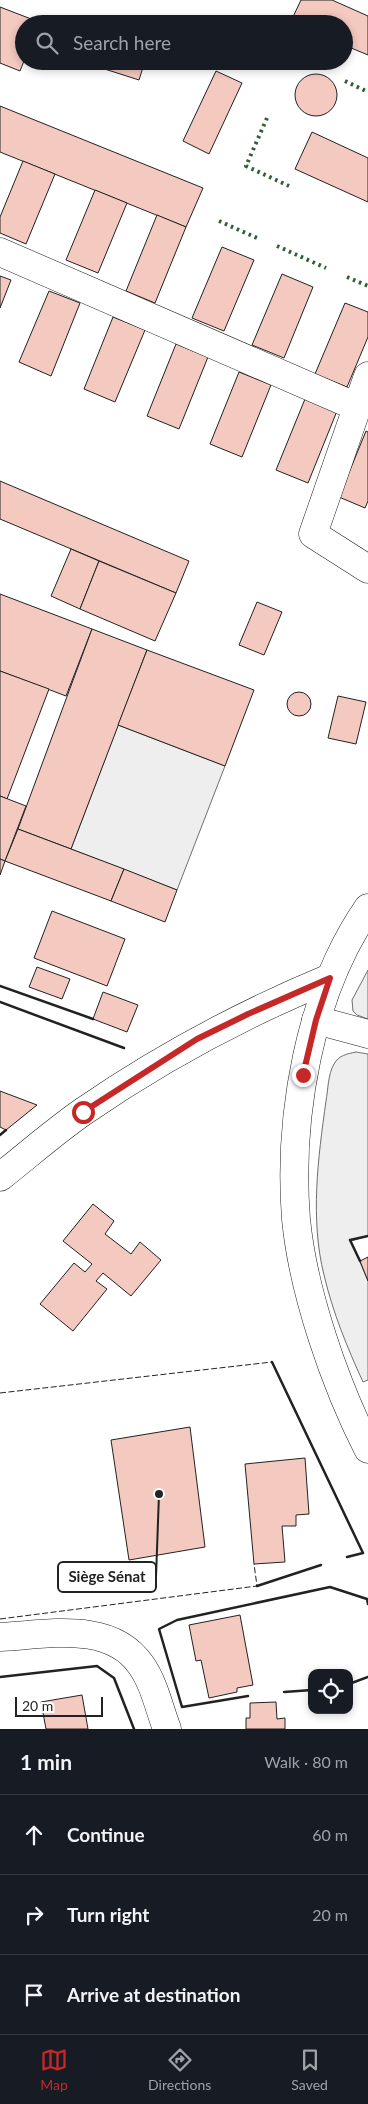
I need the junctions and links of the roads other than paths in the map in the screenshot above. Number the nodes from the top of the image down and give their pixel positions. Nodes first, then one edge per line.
1 (0, 252) edge
2 (368, 376) edge
3 (357, 407) junction
4 (368, 569) edge
5 (368, 908) edge
6 (330, 978) junction
7 (316, 1020) junction
8 (368, 1034) edge
9 (0, 1177) edge
10 (368, 1449) edge
11 (0, 1638) edge
12 (167, 1729) edge

1 - 3 street
2 - 3 street
3 - 4 street
5 - 6 street
6 - 7 street
6 - 9 street
7 - 8 street
7 - 10 street
11 - 12 street

